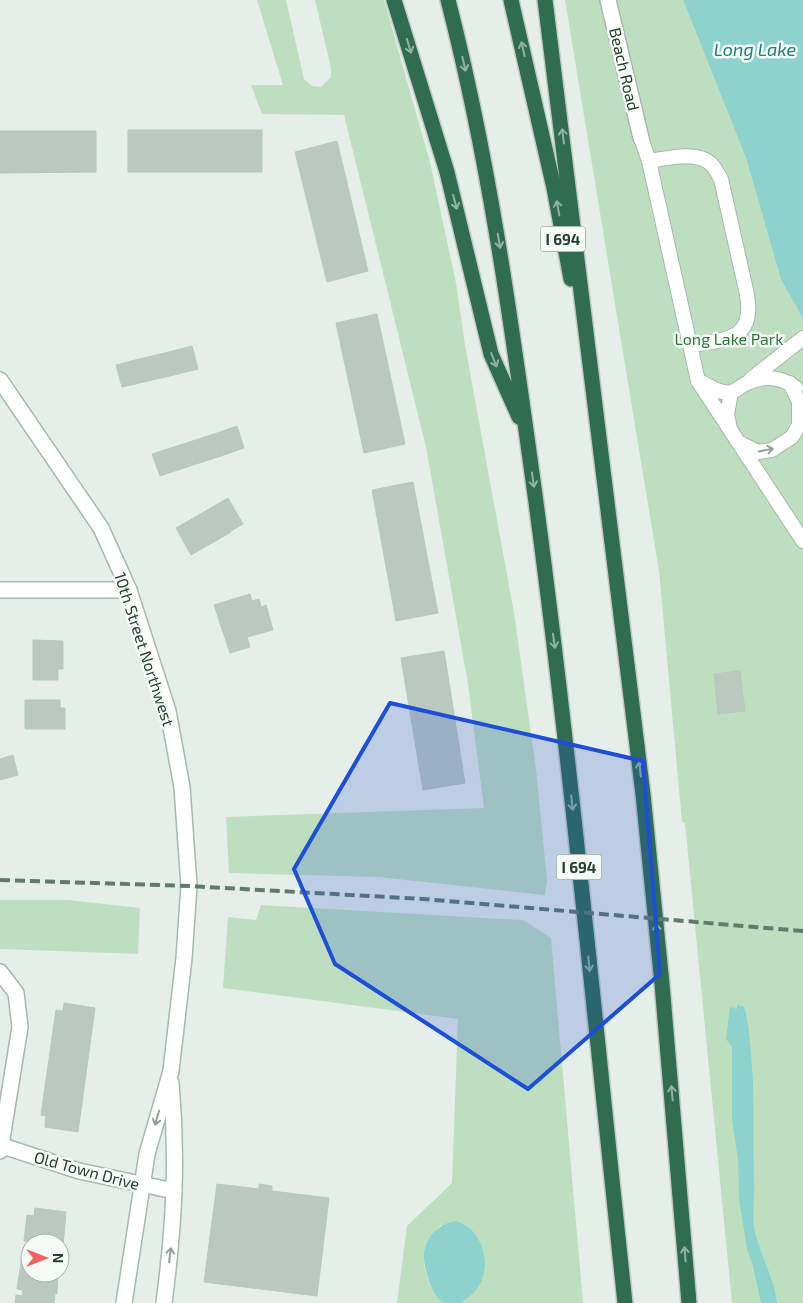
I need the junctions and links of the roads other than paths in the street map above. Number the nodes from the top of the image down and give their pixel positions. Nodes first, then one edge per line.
1 (394, 0) edge
2 (448, 0) edge
3 (511, 0) edge
4 (545, 0) edge
5 (608, 0) edge
6 (641, 138) joint
7 (649, 161) junction
8 (803, 338) edge
9 (691, 345) junction
10 (0, 380) edge
11 (698, 380) junction
12 (790, 383) junction
13 (745, 384) junction
14 (731, 392) junction
15 (803, 392) edge
16 (526, 432) junction
17 (738, 442) junction
18 (604, 480) junction
19 (803, 541) edge
20 (0, 590) edge
21 (129, 590) junction
22 (0, 972) edge
23 (170, 1071) junction
24 (0, 1147) edge
25 (142, 1186) junction
26 (174, 1192) junction
27 (124, 1303) edge
28 (164, 1303) edge
29 (625, 1303) edge
30 (690, 1303) edge

1 -> 16 highway
2 -> 16 highway, I 694
18 -> 3 highway, I 694
18 -> 4 highway
5 - 6 street, Beach Road
6 - 7 lane
7 - 9 lane
7 - 9 lane
8 - 13 lane
9 - 11 lane
10 - 21 street, 10th Street Northwest
11 - 14 lane
11 - 17 lane
12 - 13 lane
12 - 15 lane
17 -> 12 lane
13 - 14 lane
14 - 17 lane
16 -> 29 highway, I 694
17 - 19 lane
30 -> 18 highway, I 694
20 - 21 street
21 - 23 street, 10th Street Northwest
22 - 24 street
23 -> 25 street, 10th Street Northwest
23 - 26 street, 10th Street Northwest
24 - 25 street, Old Town Drive
25 - 26 street, Old Town Drive
25 - 27 street, 10th Street Northwest
28 -> 26 street, 10th Street Northwest

